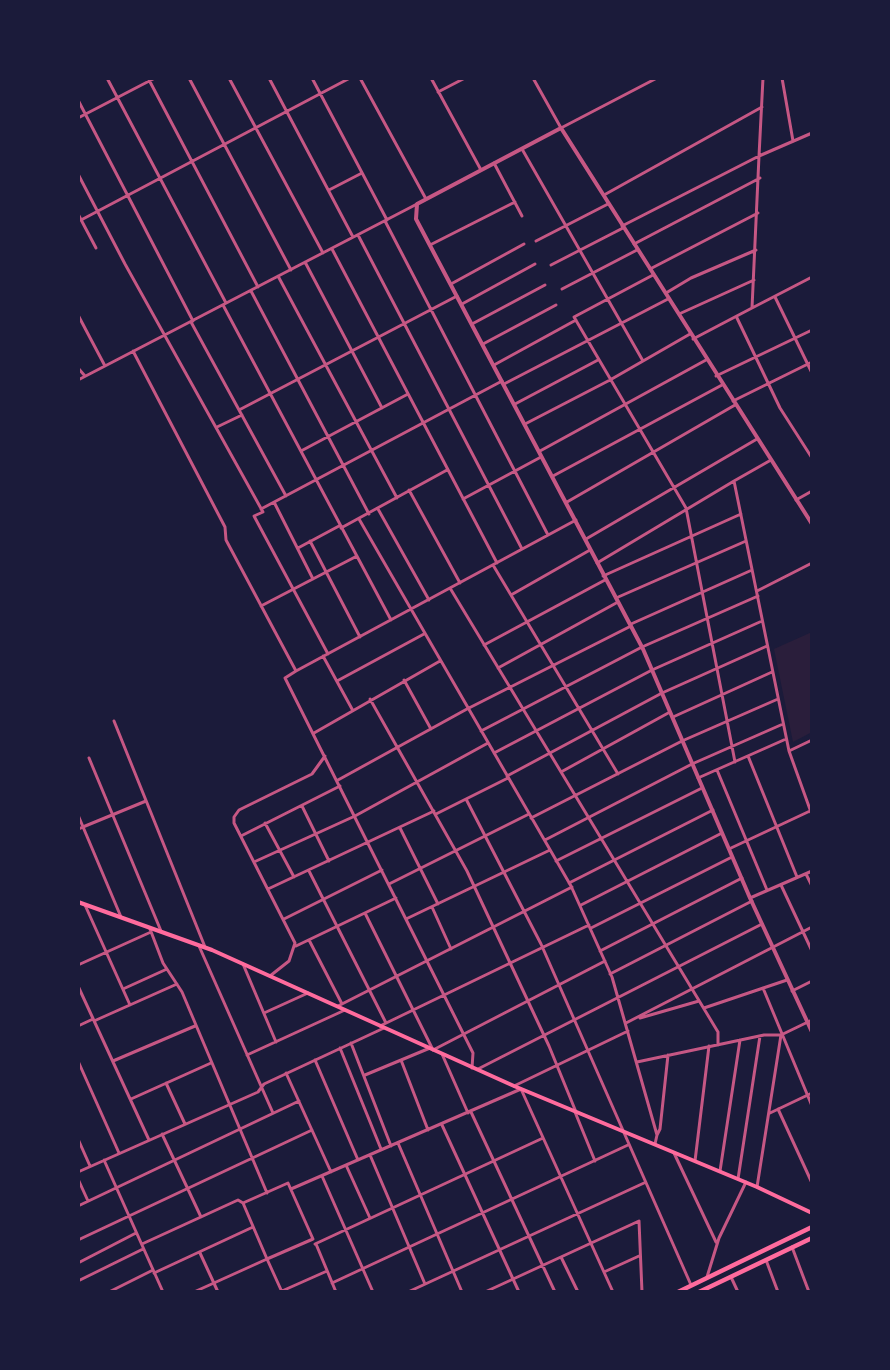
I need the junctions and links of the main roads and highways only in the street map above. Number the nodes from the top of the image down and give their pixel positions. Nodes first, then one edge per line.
1 (78, 902) edge
2 (812, 1213) edge
3 (812, 1227) edge
4 (810, 1239) edge
5 (678, 1292) edge
6 (699, 1292) edge

1 - 2 main road
3 - 5 highway
4 - 6 highway

